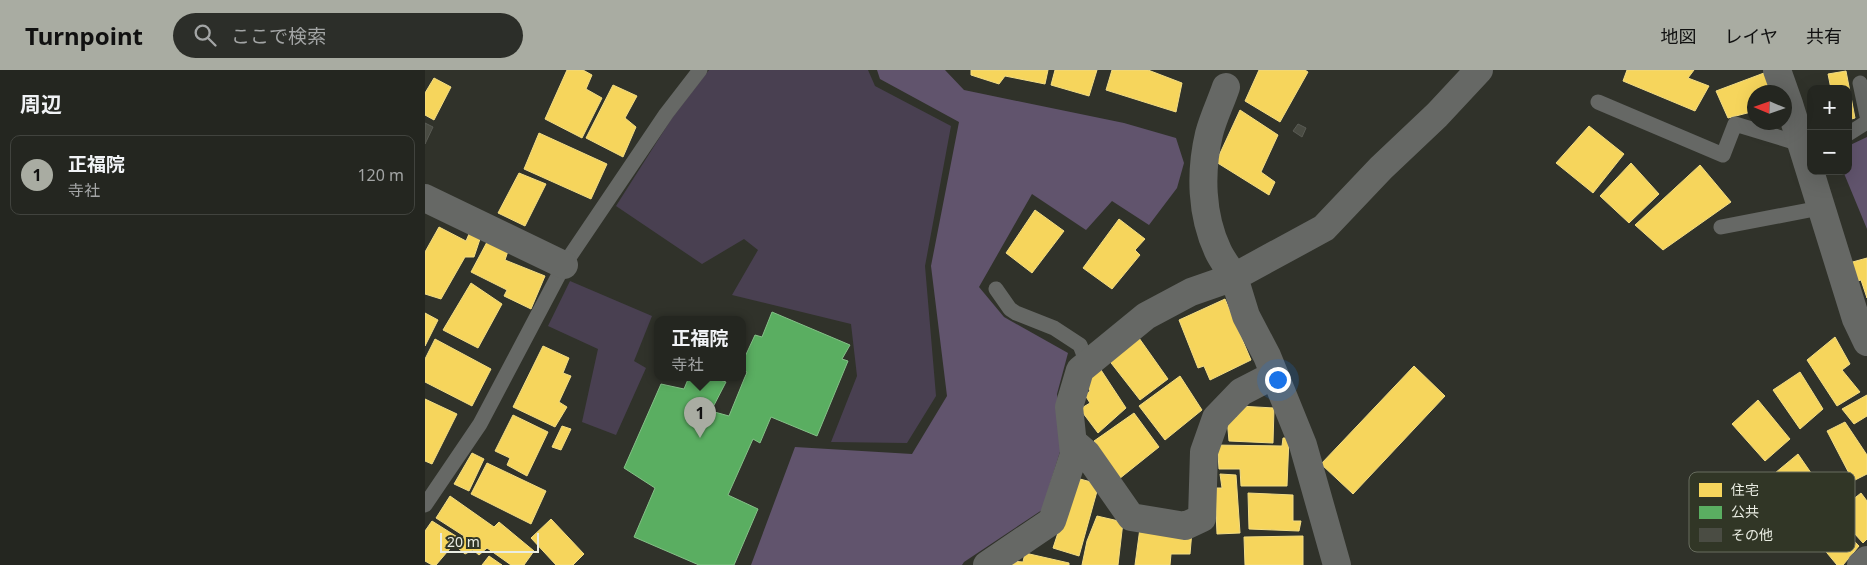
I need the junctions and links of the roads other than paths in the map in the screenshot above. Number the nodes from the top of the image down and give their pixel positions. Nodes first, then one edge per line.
1 (700, 70) edge
2 (1479, 70) edge
3 (1777, 70) edge
4 (1860, 83) dead end
5 (1226, 87) dead end
6 (1598, 102) dead end
7 (1867, 116) edge
8 (1867, 122) edge
9 (1852, 131) edge
10 (1806, 144) edge
11 (425, 198) edge
12 (1820, 208) junction
13 (1721, 227) dead end
14 (564, 265) junction
15 (1234, 277) junction
16 (996, 289) dead end
17 (1867, 342) edge
18 (1087, 363) junction
19 (1274, 375) junction
20 (1073, 442) junction
21 (425, 506) edge
22 (1867, 560) edge
23 (987, 565) edge
24 (1337, 565) edge
25 (1861, 565) edge

1 - 14 lane
2 - 15 street
3 - 10 street
4 - 7 lane
5 - 15 street
6 - 10 lane
8 - 9 lane
10 - 12 street
11 - 14 street
12 - 13 lane
12 - 17 street
14 - 21 lane
15 - 18 street
15 - 19 street
16 - 18 lane
18 - 20 street
19 - 20 street
19 - 24 street
20 - 23 street
22 - 25 street

